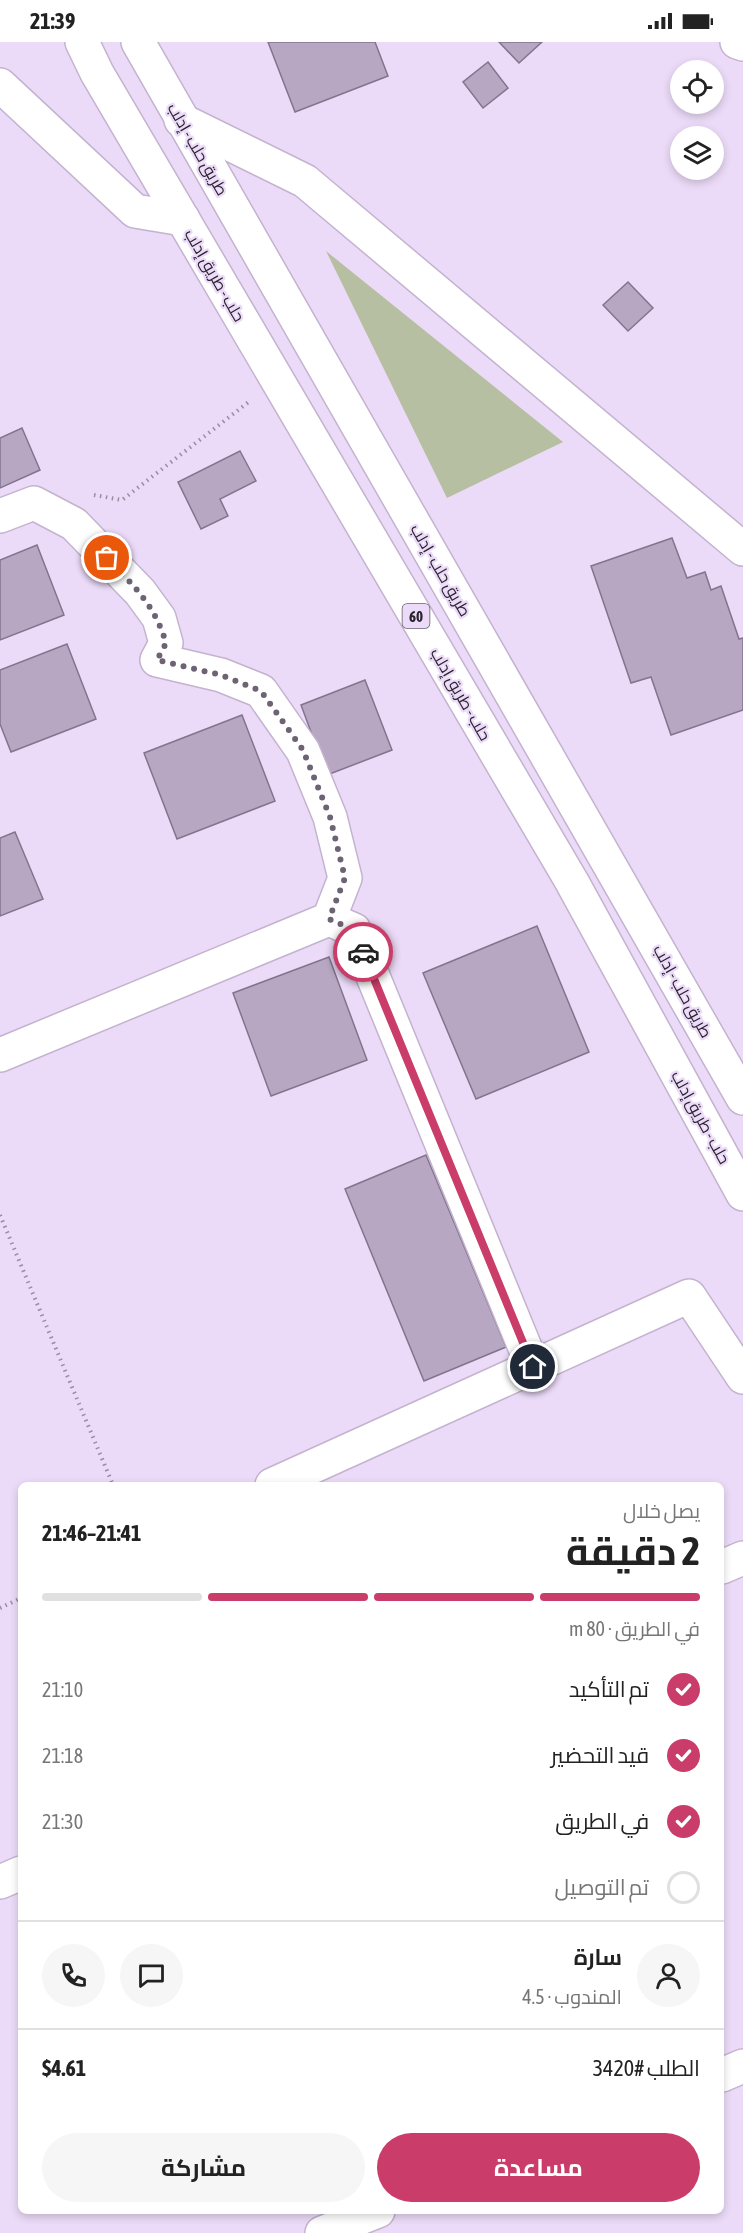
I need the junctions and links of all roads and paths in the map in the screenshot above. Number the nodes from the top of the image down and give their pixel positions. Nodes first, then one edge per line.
1 (82, 42) edge
2 (138, 42) edge
3 (737, 42) edge
4 (743, 44) edge
5 (0, 85) edge
6 (181, 120) junction
7 (183, 219) junction
8 (258, 395) dead end
9 (91, 495) dead end
10 (0, 516) edge
11 (743, 549) edge
12 (329, 919) junction
13 (0, 1055) edge
14 (743, 1098) edge
15 (743, 1194) edge
16 (0, 1215) edge
17 (533, 1367) junction
18 (743, 1377) edge
19 (112, 1482) edge
20 (279, 1482) edge
21 (743, 1558) edge
22 (724, 1566) edge
23 (18, 1599) edge
24 (0, 1608) edge
25 (18, 1874) edge
26 (0, 1882) edge
27 (743, 2066) edge
28 (724, 2074) edge
29 (370, 2214) edge
30 (322, 2233) edge

1 - 7 main road, حلب - طريق إدلب / 60
2 - 6 main road, طريق حلب - إدلب
3 - 4 main road
5 - 7 main road
6 - 11 main road
6 - 14 main road, طريق حلب - إدلب
7 - 15 main road, حلب - طريق إدلب / 60
8 - 9 path
10 - 12 main road
12 - 13 main road
12 - 17 main road
16 - 19 path
17 - 18 main road
17 - 20 main road
21 - 22 main road
23 - 24 path
25 - 26 main road
27 - 28 main road
29 - 30 main road

